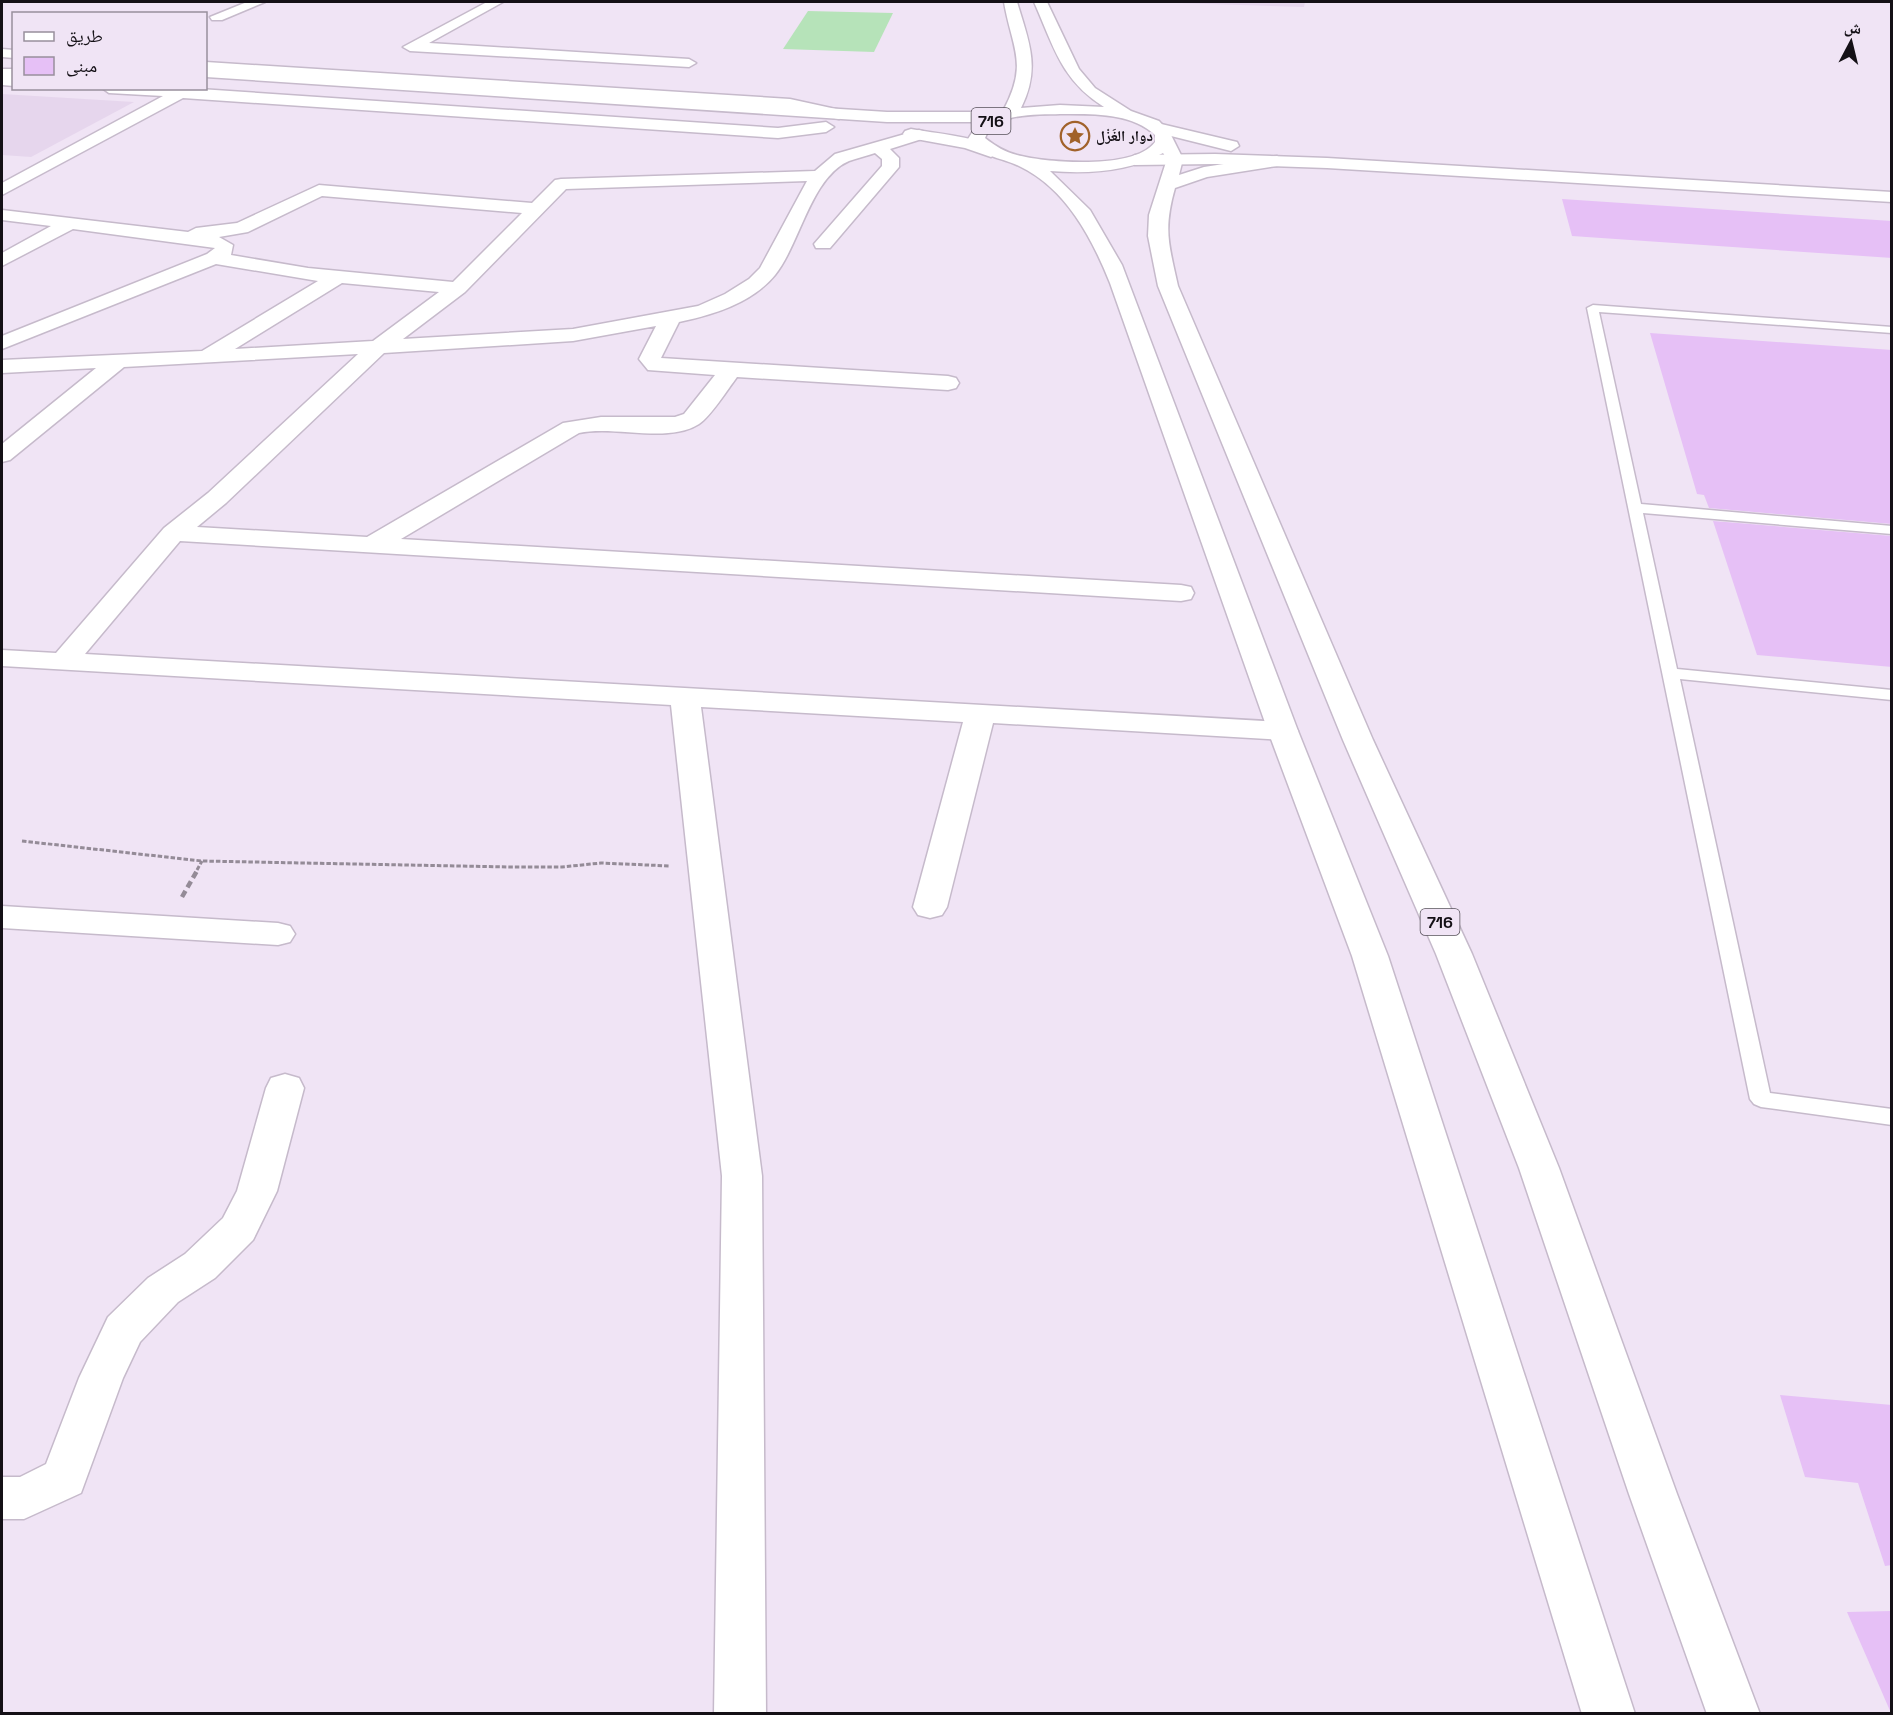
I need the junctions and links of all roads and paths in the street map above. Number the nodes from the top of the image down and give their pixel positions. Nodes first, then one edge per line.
1 (258, 2) edge
2 (496, 2) edge
3 (1010, 2) edge
4 (1041, 2) edge
5 (218, 17) dead end
6 (411, 46) junction
7 (689, 63) dead end
8 (207, 66) edge
9 (207, 73) edge
10 (355, 76) junction
11 (207, 86) edge
12 (137, 90) edge
13 (180, 93) junction
14 (839, 114) junction
15 (1007, 116) junction
16 (1130, 117) junction
17 (826, 127) junction
18 (919, 135) junction
19 (879, 148) junction
20 (991, 152) junction
21 (1166, 153) junction
22 (1277, 161) junction
23 (1025, 162) junction
24 (1327, 163) junction
25 (819, 176) junction
26 (2, 190) edge
27 (1892, 197) edge
28 (538, 209) junction
29 (2, 215) edge
30 (69, 224) junction
31 (171, 236) junction
32 (823, 244) dead end
33 (214, 258) junction
34 (2, 260) edge
35 (338, 277) junction
36 (458, 288) junction
37 (670, 318) junction
38 (1892, 330) edge
39 (2, 343) edge
40 (377, 348) junction
41 (206, 357) junction
42 (117, 362) junction
43 (2, 366) edge
44 (731, 370) junction
45 (948, 383) dead end
46 (2, 455) edge
47 (1636, 508) junction
48 (1892, 530) edge
49 (173, 533) junction
50 (372, 545) junction
51 (1181, 593) dead end
52 (2, 658) edge
53 (63, 662) junction
54 (1671, 674) junction
55 (1892, 695) edge
56 (685, 697) junction
57 (980, 714) junction
58 (1283, 731) junction
59 (22, 841) dead end
60 (703, 867) junction
61 (930, 907) dead end
62 (2, 917) edge
63 (278, 934) dead end
64 (285, 1088) dead end
65 (1892, 1117) edge
66 (2, 1498) edge
67 (740, 1713) edge
68 (1609, 1713) edge
69 (1734, 1713) edge

1 - 5 street
2 - 6 street
3 - 15 street, 716
4 - 16 street, 716
6 - 7 street
6 - 10 street
8 - 10 street
9 - 14 street
10 - 14 street
11 - 17 street
12 - 13 street
13 - 17 street
13 - 26 street
14 - 15 street
15 - 16 street, 716
15 - 20 street, 716
16 - 21 street, 716
17 - 18 street
18 - 19 street
18 - 20 street
19 - 25 street
19 - 32 street
20 - 23 street, 716
21 - 22 street
21 - 22 street
21 - 23 street, 716
21 - 24 street
21 - 69 street, 716
22 - 24 street
23 - 58 street, 716
24 - 27 street
25 - 28 street
25 - 37 street
28 - 31 street
28 - 36 street
29 - 30 street
30 - 31 street
30 - 34 street
31 - 33 street
33 - 35 street
33 - 39 street
35 - 36 street
35 - 41 street
36 - 40 street
37 - 40 street
37 - 44 street
38 - 47 lane
40 - 41 street
40 - 49 street
41 - 42 street
42 - 43 street
42 - 46 street
44 - 45 street
44 - 50 street
47 - 48 lane
47 - 54 lane
49 - 50 street
49 - 53 street
50 - 51 street
52 - 53 street
53 - 56 street
54 - 55 lane
54 - 65 lane
56 - 57 street
56 - 60 street
57 - 58 street
57 - 61 street
58 - 68 street, 716
59 - 60 path
60 - 67 street
62 - 63 street
64 - 66 street

